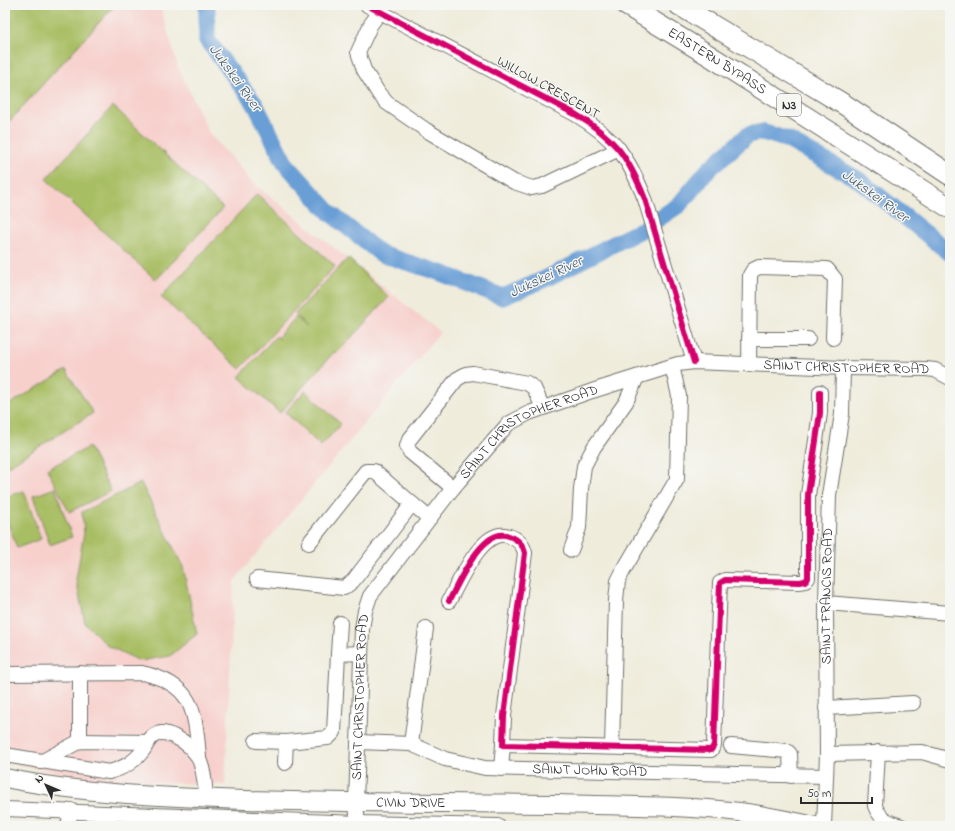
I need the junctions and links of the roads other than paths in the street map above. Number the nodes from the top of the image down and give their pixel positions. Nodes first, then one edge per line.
1 (367, 5) edge
2 (626, 5) edge
3 (679, 5) edge
4 (380, 12) junction
5 (619, 149) junction
6 (950, 175) edge
7 (950, 208) edge
8 (833, 338) dead end
9 (749, 339) junction
10 (808, 339) dead end
11 (694, 362) junction
12 (749, 365) junction
13 (672, 366) junction
14 (843, 368) junction
15 (637, 377) junction
16 (950, 378) edge
17 (820, 392) dead end
18 (543, 408) junction
19 (820, 413) junction
20 (842, 414) junction
21 (453, 488) junction
22 (412, 504) junction
23 (429, 518) junction
24 (309, 543) dead end
25 (571, 550) dead end
26 (257, 579) dead end
27 (449, 601) dead end
28 (826, 603) junction
29 (950, 613) edge
30 (340, 623) dead end
31 (426, 628) dead end
32 (361, 653) junction
33 (338, 654) junction
34 (80, 673) junction
35 (5, 674) edge
36 (913, 703) dead end
37 (826, 708) junction
38 (80, 741) junction
39 (256, 741) dead end
40 (148, 742) junction
41 (286, 742) junction
42 (358, 742) junction
43 (411, 744) junction
44 (503, 745) junction
45 (730, 746) dead end
46 (612, 747) junction
47 (878, 752) junction
48 (827, 754) junction
49 (5, 755) edge
50 (199, 758) junction
51 (950, 760) edge
52 (41, 762) junction
53 (285, 763) dead end
54 (501, 769) junction
55 (791, 776) junction
56 (826, 776) junction
57 (5, 778) edge
58 (206, 798) junction
59 (356, 803) junction
60 (5, 809) edge
61 (71, 810) junction
62 (358, 824) edge
63 (68, 826) edge
64 (498, 826) edge
65 (816, 826) edge
66 (824, 826) edge
67 (901, 826) edge

1 - 4 street, WILLOW CRESCENT
2 - 7 highway, EASTERN BYPASS / N3
3 - 6 highway, EASTERN BYPASS / N3
4 - 5 street, WILLOW CRESCENT
4 - 5 street
5 - 11 street, WILLOW CRESCENT
8 - 9 street
9 - 10 street
9 - 12 street
11 - 12 street, SAINT CHRISTOPHER ROAD
11 - 13 street, SAINT CHRISTOPHER ROAD
12 - 14 street, SAINT CHRISTOPHER ROAD
13 - 15 street, SAINT CHRISTOPHER ROAD
13 - 46 street
14 - 16 street, SAINT CHRISTOPHER ROAD
14 - 20 street, SAINT FRANCIS ROAD
15 - 18 street, SAINT CHRISTOPHER ROAD
15 - 25 street
17 - 19 street
18 - 21 street, SAINT CHRISTOPHER ROAD
18 - 21 street
19 - 20 street
19 - 46 street
20 - 28 street, SAINT FRANCIS ROAD
21 - 23 street, SAINT CHRISTOPHER ROAD
22 - 23 street
22 - 24 street
22 - 26 street
23 - 32 street, SAINT CHRISTOPHER ROAD
27 - 44 street
28 - 29 street
28 - 37 street, SAINT FRANCIS ROAD
30 - 33 street
31 - 43 street
32 - 33 street
32 - 42 street, SAINT CHRISTOPHER ROAD
33 - 41 street
34 - 35 street
34 - 38 street
34 - 50 street
36 - 37 street
37 - 48 street, SAINT FRANCIS ROAD
38 - 40 street
38 - 52 street
39 - 41 street
40 - 50 street
40 - 52 street
41 - 53 street
42 - 43 street, SAINT JOHN ROAD
42 - 59 street, SAINT CHRISTOPHER ROAD
43 - 54 street, SAINT JOHN ROAD
44 - 46 street
44 - 54 street
45 - 55 street
47 - 48 street
47 - 51 street
47 - 67 street
48 - 56 street, SAINT FRANCIS ROAD
49 - 52 street
50 - 58 street
54 - 55 street, SAINT JOHN ROAD
55 - 56 street, SAINT JOHN ROAD
56 - 66 street, SAINT FRANCIS ROAD
57 - 58 main road, CIVIN DRIVE
58 - 59 main road, CIVIN DRIVE
59 - 62 street, SAINT CHRISTOPHER ROAD
59 - 65 main road, CIVIN DRIVE
60 - 61 street
61 - 62 street
61 - 63 street
62 - 64 street

